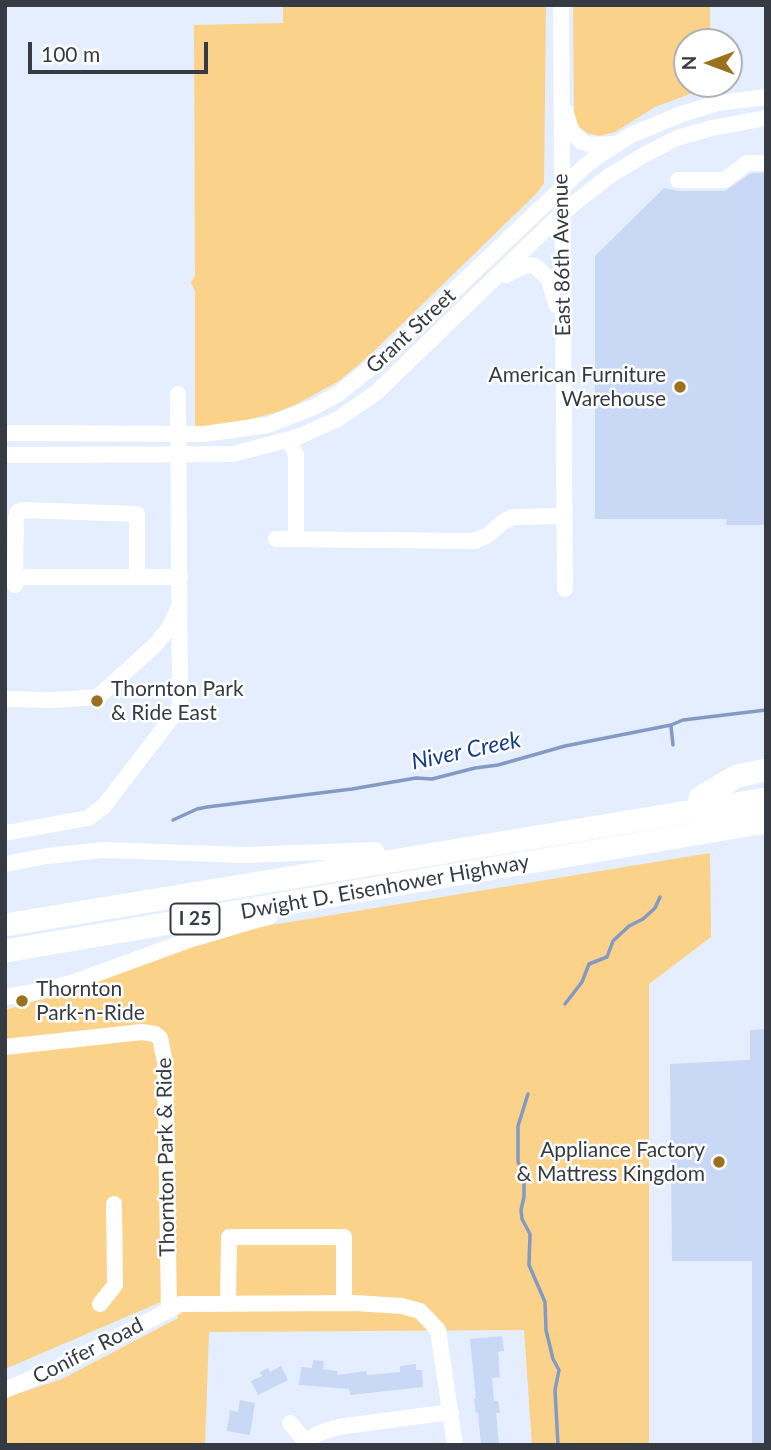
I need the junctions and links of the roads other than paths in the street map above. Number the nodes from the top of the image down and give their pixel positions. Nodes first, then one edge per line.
1 (561, 5) edge
2 (766, 97) edge
3 (561, 100) junction
4 (766, 118) edge
5 (617, 144) junction
6 (766, 163) edge
7 (678, 180) dead end
8 (561, 189) junction
9 (561, 214) junction
10 (491, 283) junction
11 (563, 332) junction
12 (178, 394) dead end
13 (5, 433) edge
14 (179, 435) junction
15 (289, 440) junction
16 (5, 455) edge
17 (179, 455) junction
18 (565, 516) junction
19 (276, 539) dead end
20 (296, 539) junction
21 (137, 577) junction
22 (180, 577) junction
23 (565, 589) dead end
24 (180, 605) junction
25 (5, 699) edge
26 (766, 770) edge
27 (766, 786) edge
28 (700, 798) junction
29 (766, 799) edge
30 (766, 822) edge
31 (766, 830) edge
32 (5, 833) edge
33 (680, 837) junction
34 (376, 850) junction
35 (5, 864) edge
36 (385, 886) junction
37 (5, 911) edge
38 (5, 925) edge
39 (5, 951) edge
40 (5, 997) edge
41 (5, 1048) edge
42 (114, 1203) dead end
43 (344, 1303) junction
44 (100, 1304) dead end
45 (228, 1304) junction
46 (169, 1308) junction
47 (5, 1390) edge
48 (451, 1412) junction
49 (290, 1423) dead end
50 (304, 1443) edge
51 (455, 1445) edge

1 - 3 street, East 86th Avenue
2 - 5 street, Grant Street
3 - 5 street
3 - 8 street, East 86th Avenue
4 - 9 street, Grant Street
5 - 8 street, Grant Street
6 - 7 street
8 - 9 street, East 86th Avenue
8 - 14 street, Grant Street
9 - 10 street, Grant Street
9 - 11 street, East 86th Avenue
10 - 11 street
10 - 15 street, Grant Street
11 - 18 street, East 86th Avenue
12 - 14 street
13 - 14 street, Grant Street
14 - 17 street
15 - 17 street, Grant Street
15 - 20 street
16 - 17 street, Grant Street
17 - 22 street
18 - 20 street
18 - 23 street, East 86th Avenue
19 - 20 street
21 - 21 street
21 - 22 street
22 - 24 street
24 - 25 street
24 - 32 street
26 - 28 highway
27 - 28 highway, Dwight D. Eisenhower Highway / I 25
28 - 34 highway, Dwight D. Eisenhower Highway / I 25
29 - 38 highway
30 - 33 highway, Dwight D. Eisenhower Highway / I 25
31 - 33 highway
33 - 36 highway, Dwight D. Eisenhower Highway / I 25
34 - 35 street
34 - 37 highway, Dwight D. Eisenhower Highway / I 25
36 - 39 highway, Dwight D. Eisenhower Highway / I 25
36 - 40 street
41 - 46 street, Thornton Park & Ride
42 - 44 street
43 - 45 street
43 - 45 street
43 - 48 street
45 - 46 street
46 - 47 street, Conifer Road
48 - 50 street
48 - 51 street
49 - 50 street

